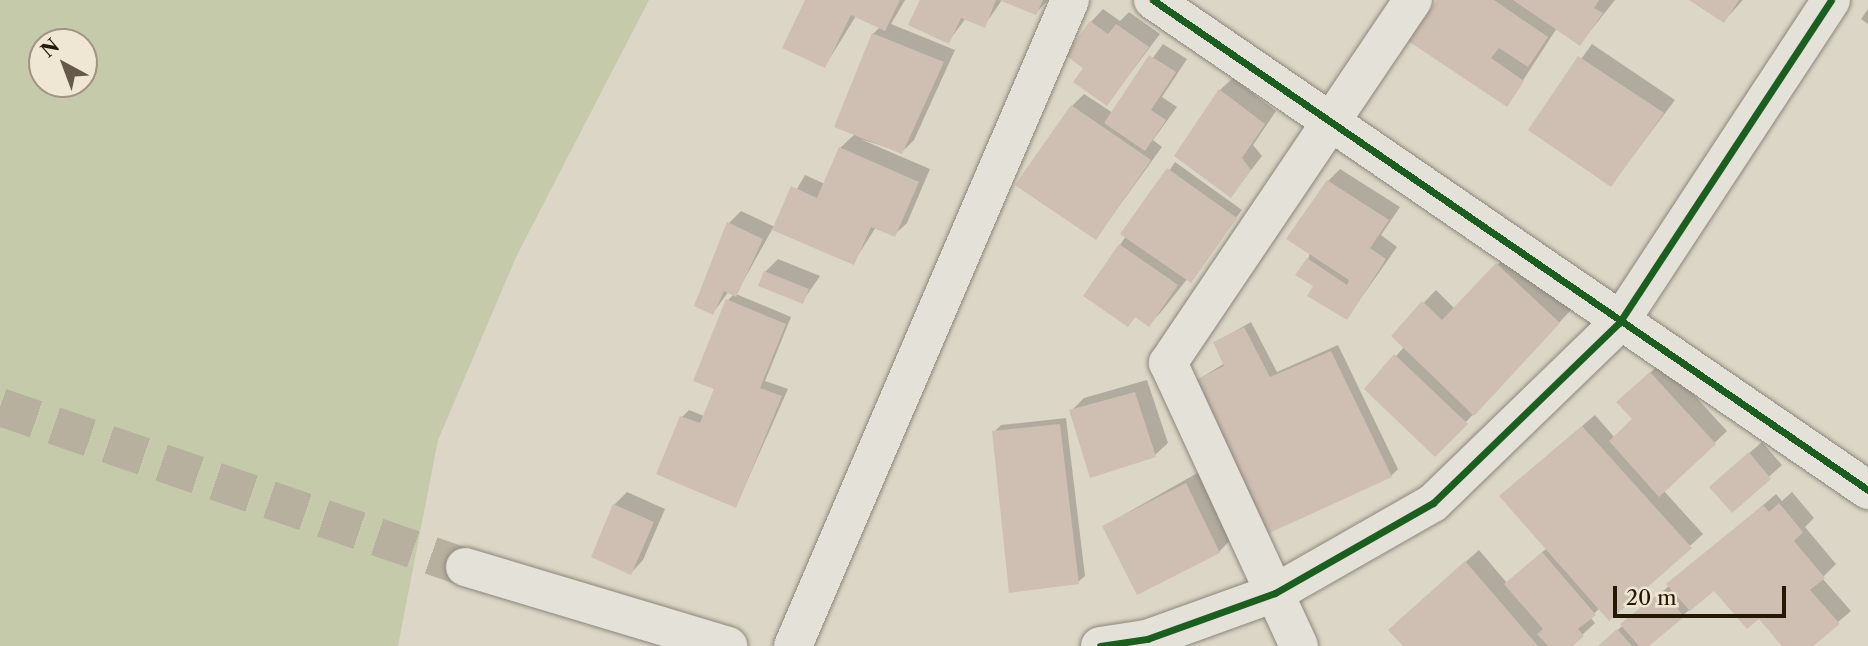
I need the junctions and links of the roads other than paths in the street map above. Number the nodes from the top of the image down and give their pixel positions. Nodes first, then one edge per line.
1 (1070, 0) edge
2 (1153, 0) edge
3 (1413, 0) edge
4 (1831, 0) edge
5 (1327, 125) junction
6 (1619, 323) junction
7 (1868, 490) edge
8 (465, 567) tunnel mouth
9 (1275, 593) junction
10 (728, 646) edge
11 (793, 646) edge
12 (1100, 646) edge
13 (1299, 646) edge

1 - 11 street
2 - 5 street
3 - 5 street
4 - 6 street
5 - 6 street
5 - 9 street
6 - 7 street
6 - 9 street
8 - 10 street
9 - 12 street
9 - 13 street

